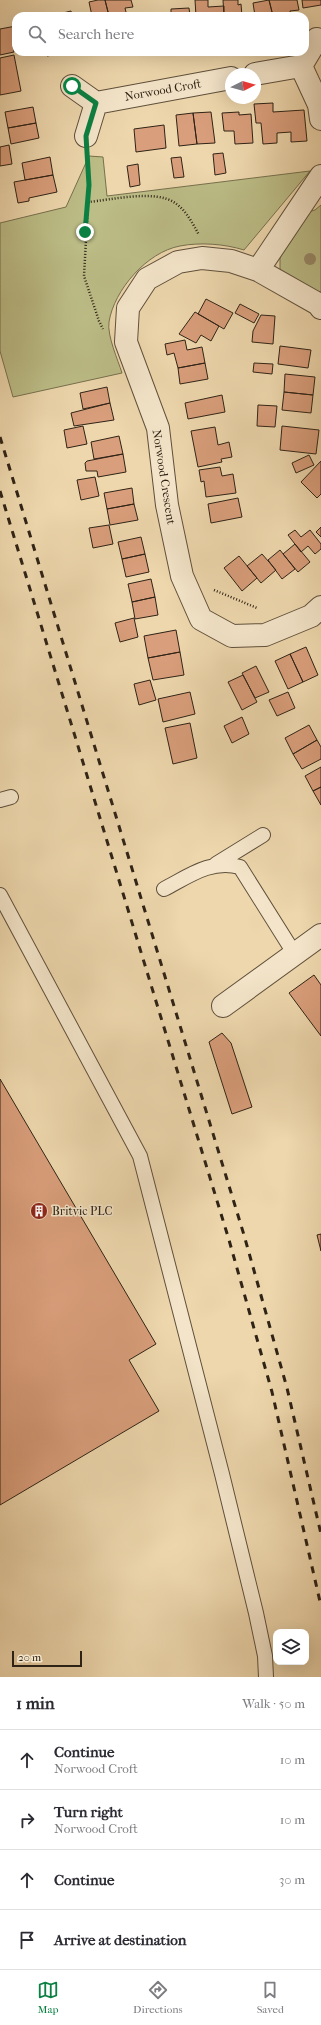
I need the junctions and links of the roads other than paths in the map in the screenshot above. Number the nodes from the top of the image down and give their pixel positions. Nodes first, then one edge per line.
1 (317, 39) dead end
2 (309, 52) edge
3 (307, 56) edge
4 (301, 66) junction
5 (261, 73) edge
6 (225, 79) edge
7 (72, 86) dead end
8 (96, 103) junction
9 (321, 119) edge
10 (86, 136) road end
11 (321, 176) edge
12 (258, 270) junction
13 (321, 308) edge
14 (321, 607) edge
15 (263, 836) dead end
16 (214, 865) junction
17 (164, 888) dead end
18 (0, 895) edge
19 (319, 940) edge
20 (294, 953) junction
21 (223, 1006) dead end
22 (266, 1677) edge

1 - 2 street
3 - 4 street
4 - 5 street
4 - 9 street
6 - 8 street, Norwood Croft
7 - 8 street
8 - 10 street
11 - 12 street
12 - 13 street, Norwood Crescent
12 - 14 street, Norwood Crescent
15 - 16 lane
16 - 17 lane
16 - 20 lane
18 - 22 lane
19 - 20 street
20 - 21 street

